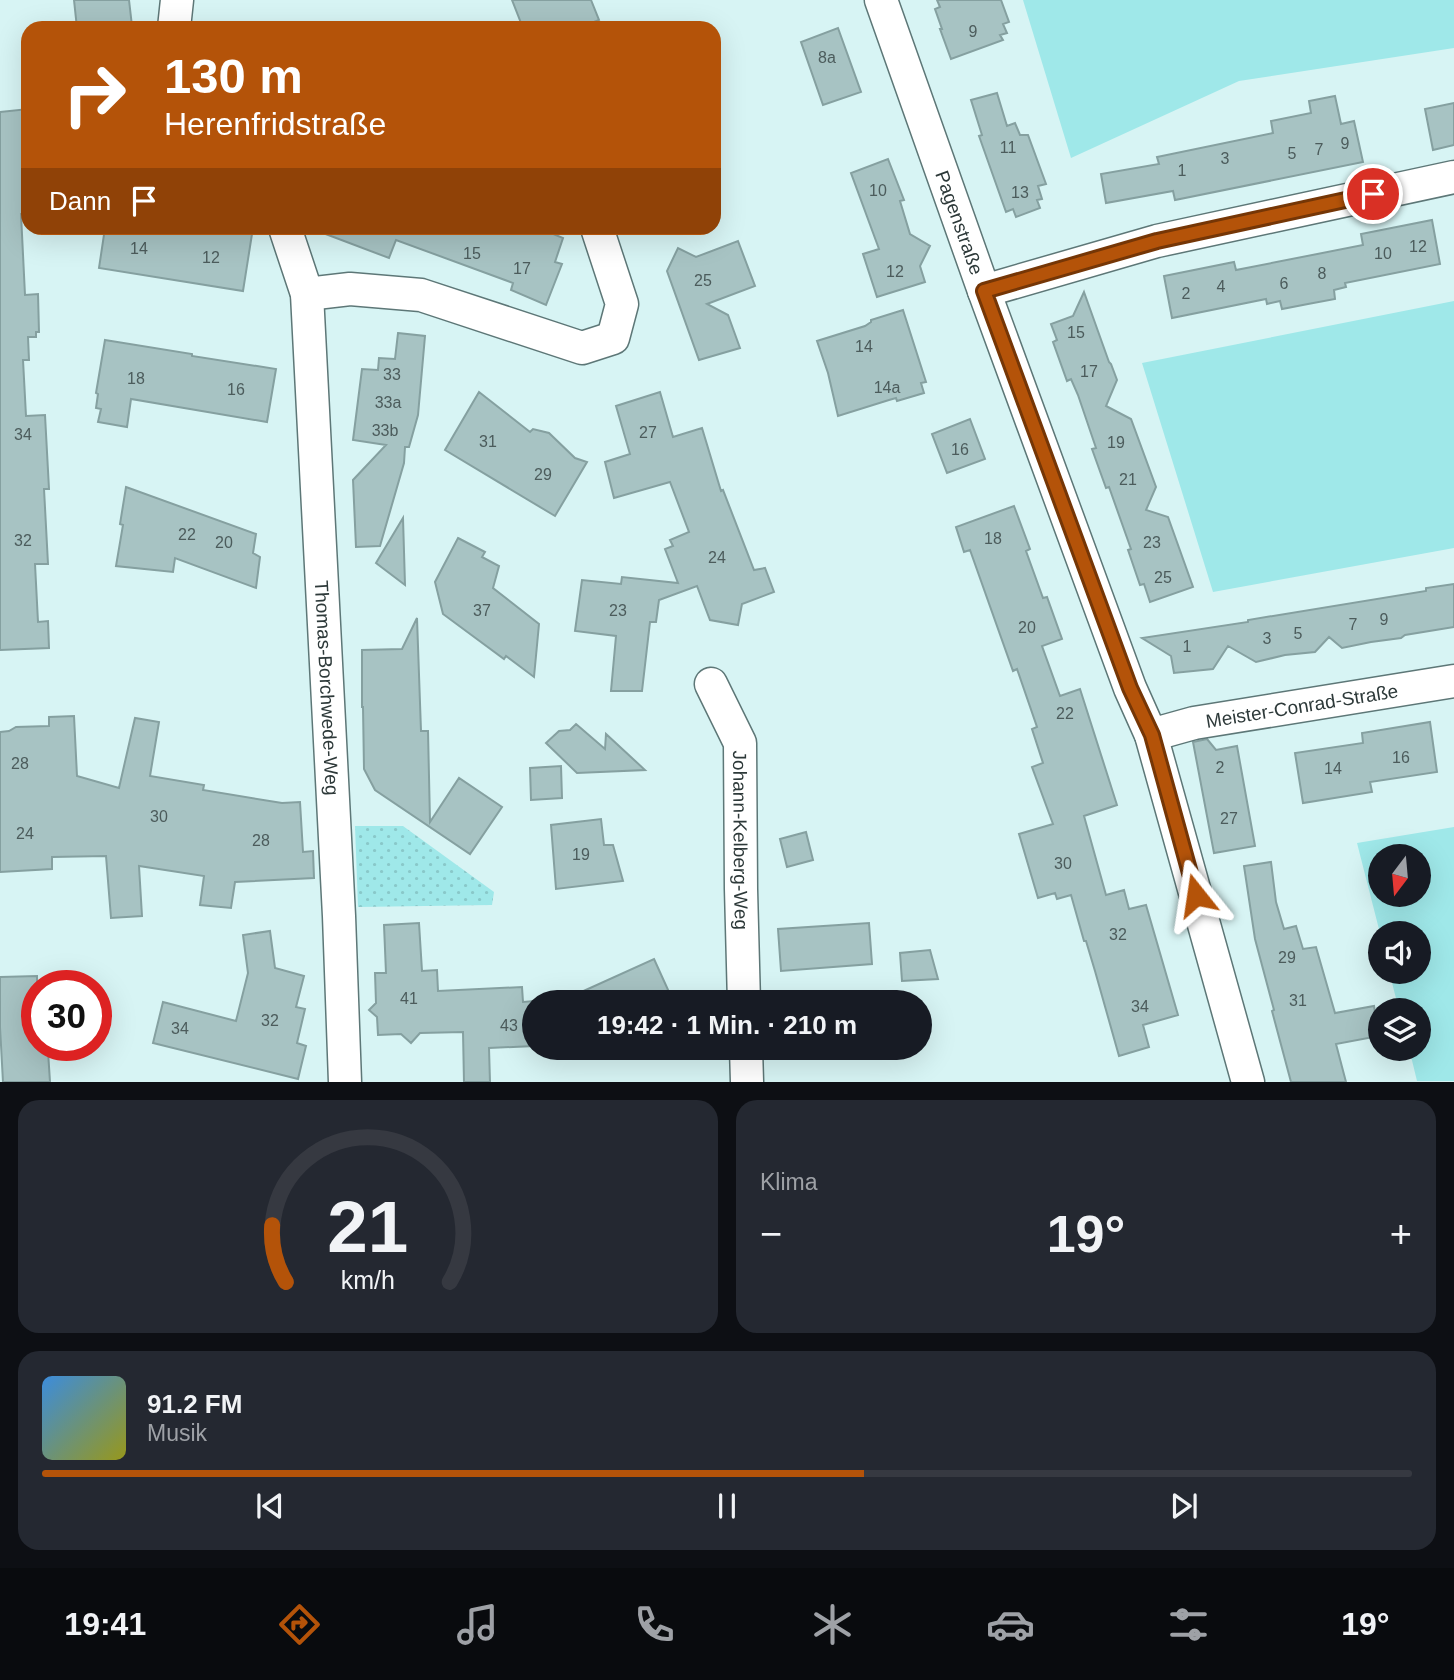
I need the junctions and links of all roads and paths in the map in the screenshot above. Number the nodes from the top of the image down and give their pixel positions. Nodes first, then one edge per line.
1 (177, 0) edge
2 (881, 0) edge
3 (175, 21) edge
4 (1454, 177) edge
5 (287, 235) edge
6 (599, 235) edge
7 (984, 291) junction
8 (307, 294) junction
9 (1454, 681) edge
10 (711, 684) dead end
11 (1152, 735) junction
12 (744, 990) edge
13 (746, 1060) edge
14 (345, 1082) edge
15 (747, 1082) edge
16 (1248, 1082) edge

1 - 3 street
2 - 7 street, Pagenstraße
4 - 7 street
5 - 8 street, Thomas-Borchwede-Weg
6 - 8 street
7 - 11 street, Pagenstraße
8 - 14 street, Thomas-Borchwede-Weg
9 - 11 street, Meister-Conrad-Straße
10 - 12 street, Johann-Kelberg-Weg
11 - 16 street, Pagenstraße
13 - 15 street

